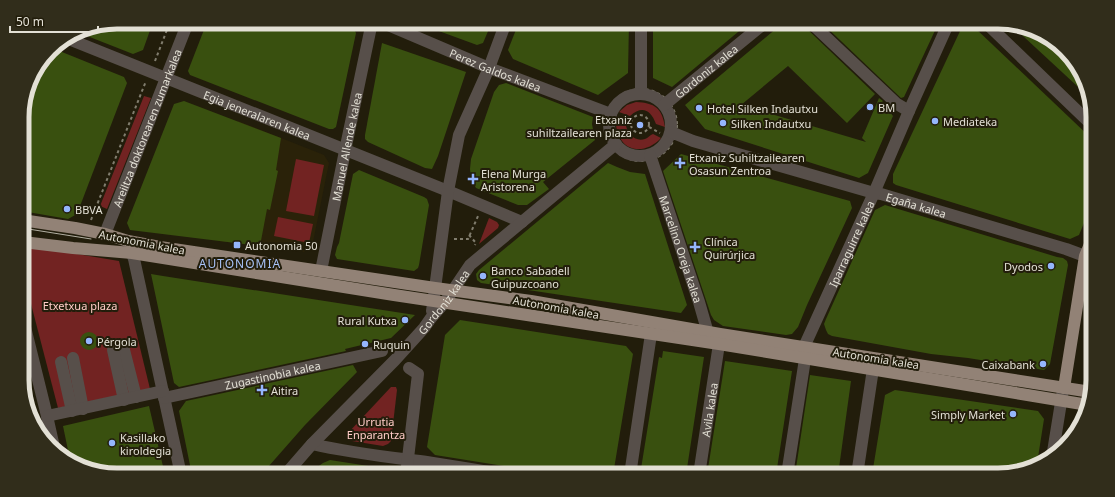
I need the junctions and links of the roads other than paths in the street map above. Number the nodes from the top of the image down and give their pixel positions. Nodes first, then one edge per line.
1 (185, 29) edge
2 (371, 29) edge
3 (397, 29) edge
4 (503, 29) edge
5 (641, 29) edge
6 (757, 29) edge
7 (818, 29) edge
8 (946, 29) edge
9 (992, 29) edge
10 (73, 41) edge
11 (489, 68) junction
12 (166, 78) junction
13 (641, 91) junction
14 (666, 103) junction
15 (909, 111) junction
16 (612, 115) junction
17 (1086, 119) edge
18 (670, 133) junction
19 (614, 146) junction
20 (345, 154) junction
21 (651, 157) junction
22 (448, 191) junction
23 (874, 193) junction
24 (29, 221) edge
25 (522, 222) junction
26 (105, 234) junction
27 (29, 243) edge
28 (130, 247) junction
29 (1086, 257) edge
30 (321, 271) junction
31 (1086, 274) edge
32 (453, 290) junction
33 (434, 294) junction
34 (445, 302) junction
35 (431, 318) junction
36 (651, 334) junction
37 (712, 340) junction
38 (382, 351) dead end
39 (805, 353) junction
40 (67, 360) dead end
41 (29, 362) edge
42 (408, 368) dead end
43 (873, 369) junction
44 (1064, 388) junction
45 (1085, 391) edge
46 (163, 394) junction
47 (136, 398) junction
48 (124, 400) junction
49 (1061, 401) junction
50 (1083, 404) edge
51 (78, 410) junction
52 (47, 416) junction
53 (52, 439) edge
54 (312, 444) junction
55 (1054, 448) edge
56 (408, 460) junction
57 (179, 468) edge
58 (291, 468) edge
59 (407, 468) edge
60 (461, 468) edge
61 (631, 468) edge
62 (700, 468) edge
63 (788, 468) edge
64 (858, 468) edge

1 - 12 street, Areiltza doktorearen zumarkalea
2 - 20 street, Manuel Allende kalea
3 - 11 street, Perez Galdos kalea
4 - 11 street
5 - 13 street
6 - 14 street, Gordoniz kalea
7 - 15 street
8 - 15 street, Iparraguirre kalea
9 - 17 street
10 - 12 street, Egia jeneralaren kalea
11 - 16 street, Perez Galdos kalea
11 - 22 street
12 - 20 street, Egia jeneralaren kalea
12 - 26 street, Areiltza doktorearen zumarkalea
13 - 14 street
13 - 16 street
14 - 18 street
15 - 23 street, Iparraguirre kalea
16 - 19 street
18 - 21 street
18 - 23 street, Egaña kalea
19 - 21 street
19 - 25 street, Gordoniz kalea
20 - 22 street, Egia jeneralaren kalea
20 - 30 street, Manuel Allende kalea
21 - 37 street, Marcelino Oreja kalea
22 - 25 street, Egia jeneralaren kalea
22 - 33 street
23 - 29 street, Egaña kalea
23 - 39 street, Iparraguirre kalea
24 - 26 main road, Autonomia kalea
25 - 32 street, Gordoniz kalea
26 - 28 main road, Autonomia kalea
27 - 28 main road, Autonomia kalea
28 - 30 main road, Autonomia kalea
28 - 33 main road, Autonomia kalea
28 - 46 street
30 - 33 main road, Autonomia kalea
31 - 44 main road
32 - 33 main road, Autonomia kalea
32 - 34 street, Gordoniz kalea
32 - 37 main road, Autonomia kalea
33 - 34 main road, Autonomia kalea
33 - 35 street
34 - 35 street, Gordoniz kalea
34 - 36 main road, Autonomia kalea
35 - 54 street, Gordoniz kalea
36 - 37 main road, Autonomia kalea
36 - 61 street
37 - 39 main road, Autonomia kalea
37 - 39 main road, Autonomia kalea
37 - 62 street, Avila kalea
38 - 46 street, Zugastinobia kalea
39 - 43 main road, Autonomia kalea
39 - 44 main road, Autonomia kalea
39 - 63 street, Iparraguirre kalea
40 - 51 street
41 - 52 street
42 - 56 street
43 - 49 main road, Autonomia kalea
43 - 64 street
44 - 45 main road, Autonomia kalea
44 - 49 street
46 - 47 street
46 - 57 street
47 - 48 street
47 - 48 street
48 - 51 street
49 - 50 main road, Autonomia kalea
49 - 55 street
51 - 52 street
52 - 53 street
54 - 56 street
54 - 58 street, Gordoniz kalea
56 - 59 street
56 - 60 street

